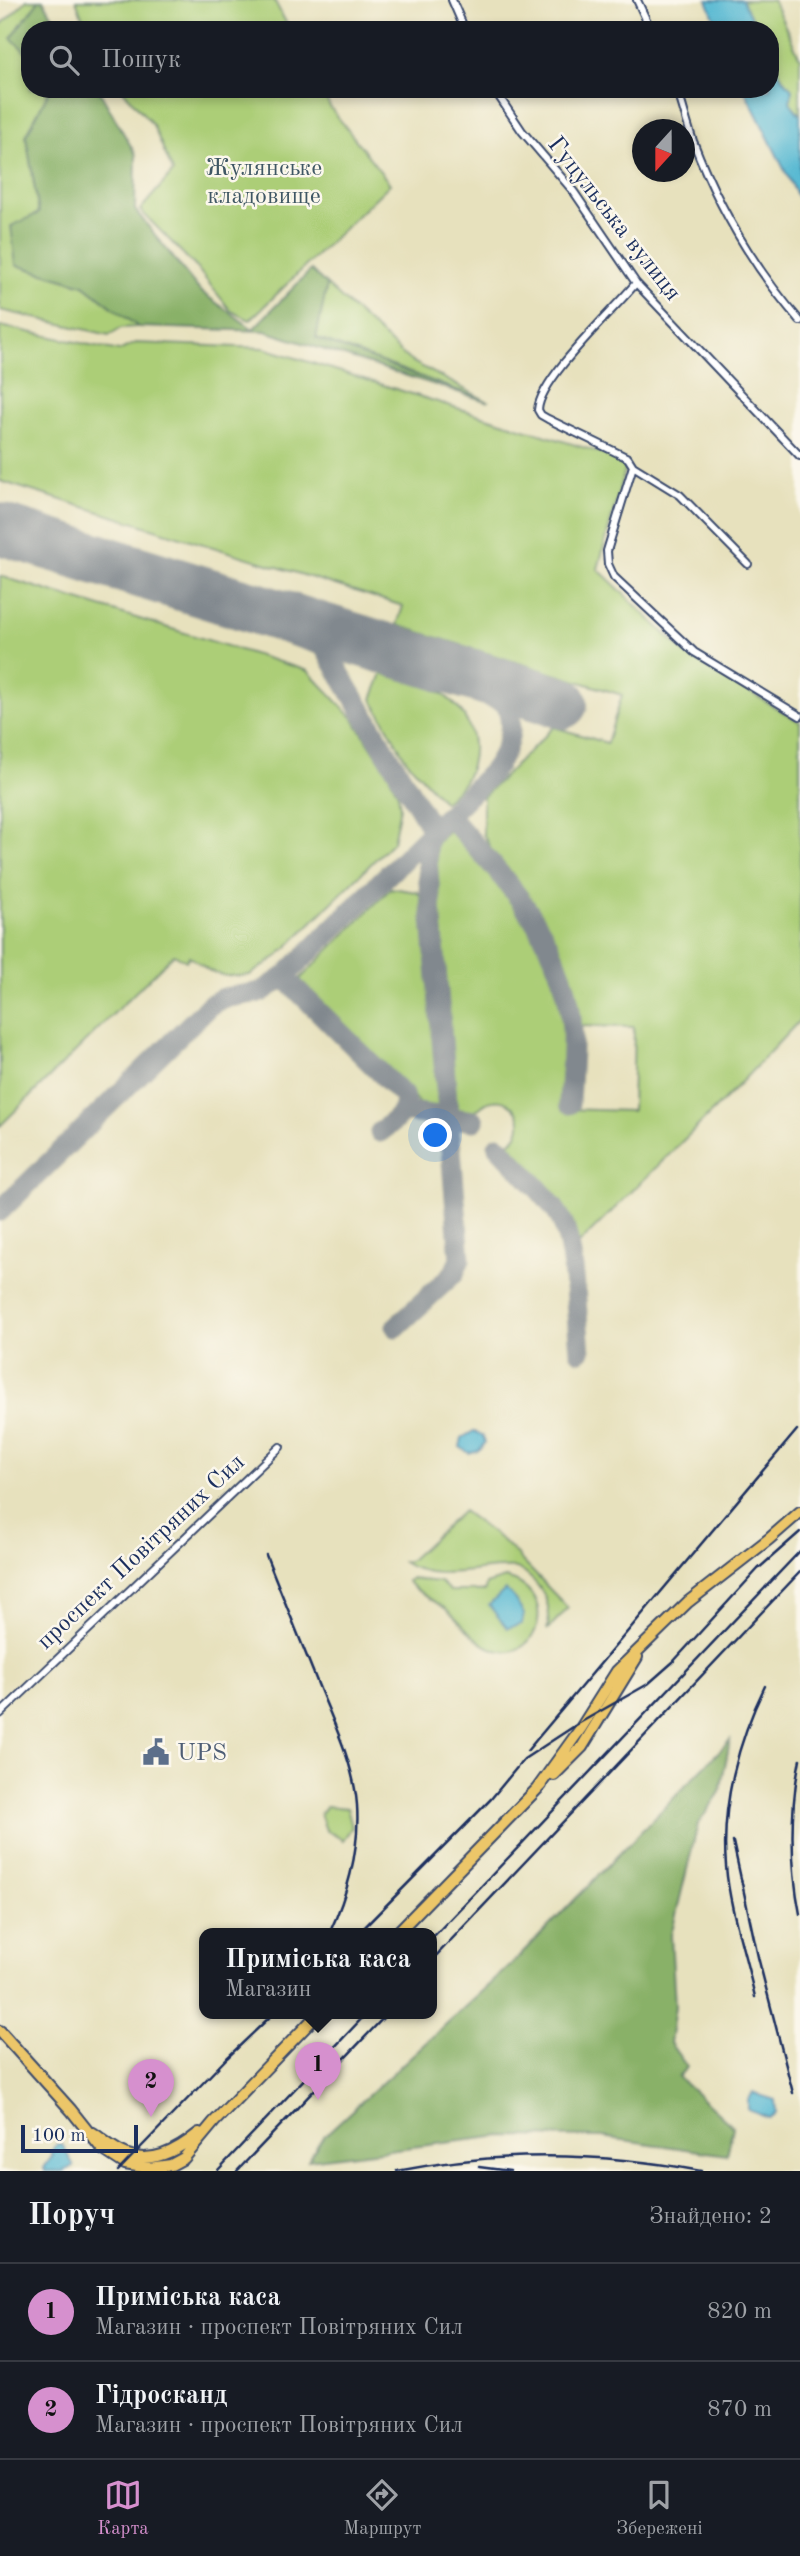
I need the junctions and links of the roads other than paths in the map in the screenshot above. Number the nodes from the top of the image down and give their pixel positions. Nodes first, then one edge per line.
1 (452, 0) edge
2 (637, 0) edge
3 (462, 21) edge
4 (648, 21) edge
5 (500, 98) edge
6 (680, 98) edge
7 (636, 283) junction
8 (800, 321) edge
9 (800, 456) edge
10 (633, 466) junction
11 (748, 564) dead end
12 (800, 716) edge
13 (279, 1447) dead end
14 (800, 1512) edge
15 (0, 1714) edge
16 (402, 1928) edge
17 (313, 2019) edge
18 (0, 2031) edge

1 - 3 street
2 - 4 street
5 - 7 street, Гуцульська вулиця
6 - 8 street
7 - 9 street, Гуцульська вулиця
7 - 10 street
10 - 11 street
10 - 12 street
13 - 15 street, проспект Повітряних Сил
14 - 16 main road
17 - 18 main road

